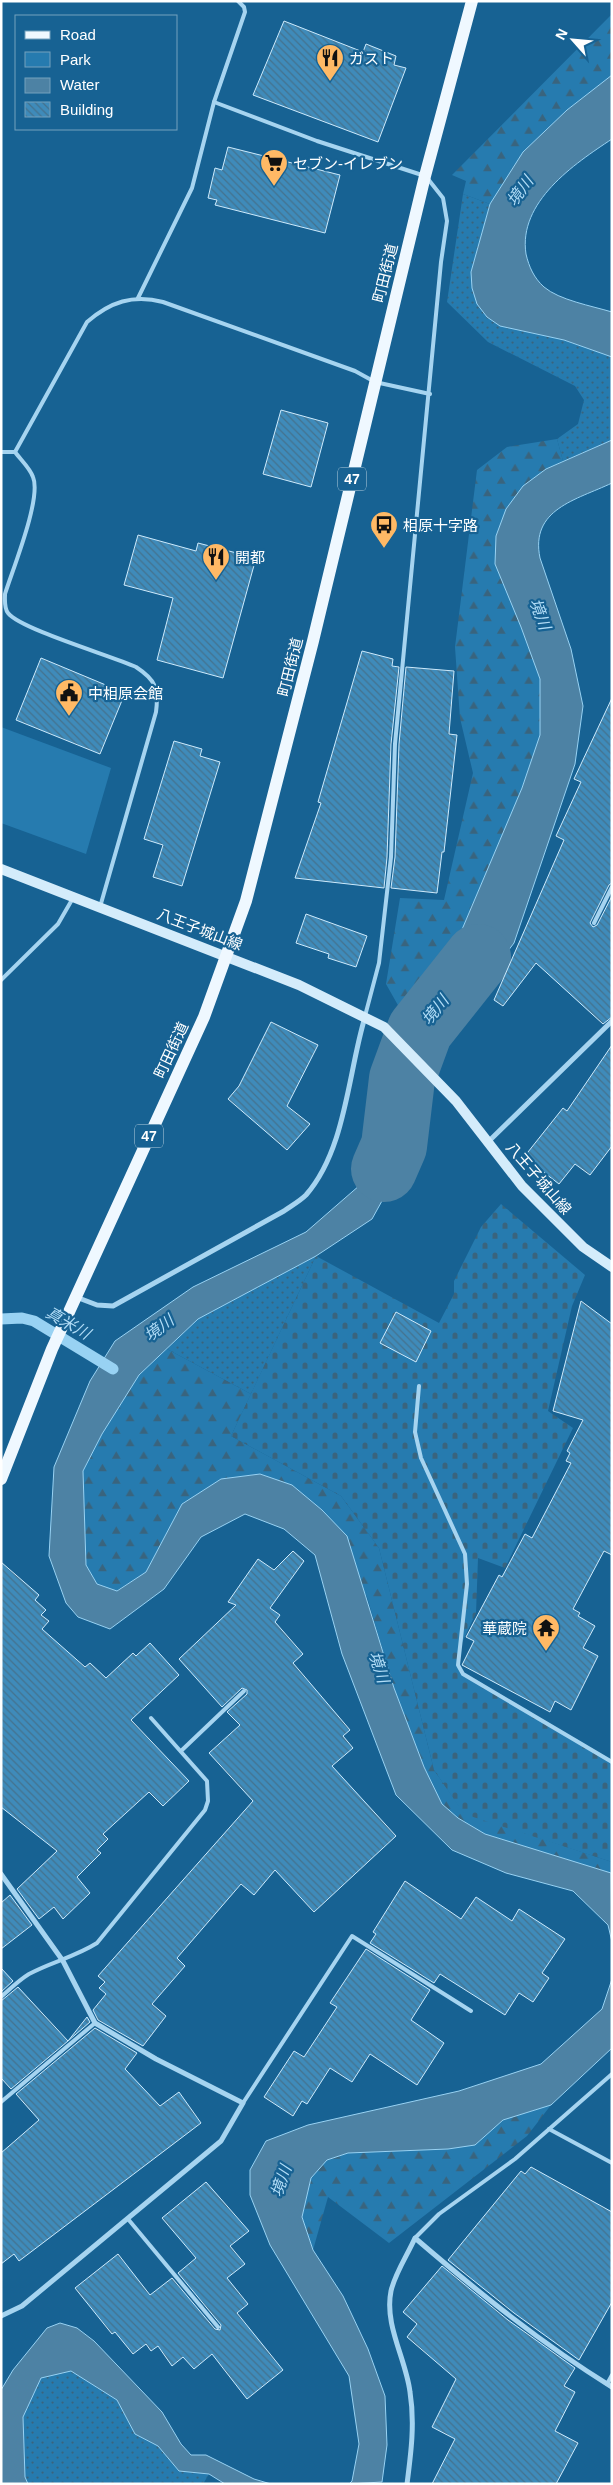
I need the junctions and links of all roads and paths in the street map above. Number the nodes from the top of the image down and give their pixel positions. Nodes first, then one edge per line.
1 (238, 1) edge
2 (472, 1) edge
3 (214, 102) junction
4 (425, 176) junction
5 (138, 298) junction
6 (375, 382) junction
7 (430, 394) junction
8 (1, 452) edge
9 (15, 452) junction
10 (1, 869) edge
11 (612, 887) edge
12 (74, 896) junction
13 (100, 907) junction
14 (594, 923) dead end
15 (227, 956) junction
16 (1, 980) edge
17 (365, 1016) junction
18 (612, 1021) edge
19 (488, 1142) junction
20 (612, 1267) edge
21 (75, 1297) junction
22 (419, 1386) dead end
23 (1, 1479) edge
24 (244, 1691) dead end
25 (151, 1718) dead end
26 (180, 1751) junction
27 (612, 1762) edge
28 (1, 1874) edge
29 (63, 1961) junction
30 (1, 1997) edge
31 (471, 2011) dead end
32 (95, 2023) junction
33 (612, 2074) edge
34 (1, 2102) edge
35 (243, 2103) junction
36 (549, 2128) junction
37 (612, 2163) edge
38 (128, 2219) junction
39 (415, 2238) junction
40 (1, 2316) edge
41 (218, 2327) dead end
42 (612, 2375) edge
43 (609, 2385) edge
44 (407, 2484) edge

1 - 3 lane
2 - 4 main road, 町田街道 / 47
3 - 4 lane
3 - 5 lane
4 - 6 main road, 町田街道 / 47
4 - 7 lane
5 - 6 lane
5 - 9 lane
6 - 7 lane
6 - 15 main road, 町田街道 / 47
7 - 17 lane
8 - 9 lane
9 - 13 lane
10 - 12 main road, 八王子城山線
11 - 14 lane
12 - 13 main road, 八王子城山線
12 - 16 lane
13 - 15 main road, 八王子城山線
15 - 17 main road, 八王子城山線
15 - 21 main road, 町田街道 / 47
17 - 19 main road, 八王子城山線
17 - 21 street
18 - 19 street
19 - 20 main road, 八王子城山線
21 - 23 main road, 町田街道 / 47
22 - 27 lane
24 - 26 lane
25 - 26 lane
26 - 29 lane
28 - 29 street
29 - 30 lane
29 - 32 street
31 - 35 lane
32 - 34 lane
32 - 35 street
33 - 36 lane
35 - 38 street
36 - 37 lane
36 - 39 lane
38 - 40 street
38 - 41 lane
39 - 43 street
39 - 44 street
42 - 43 lane

